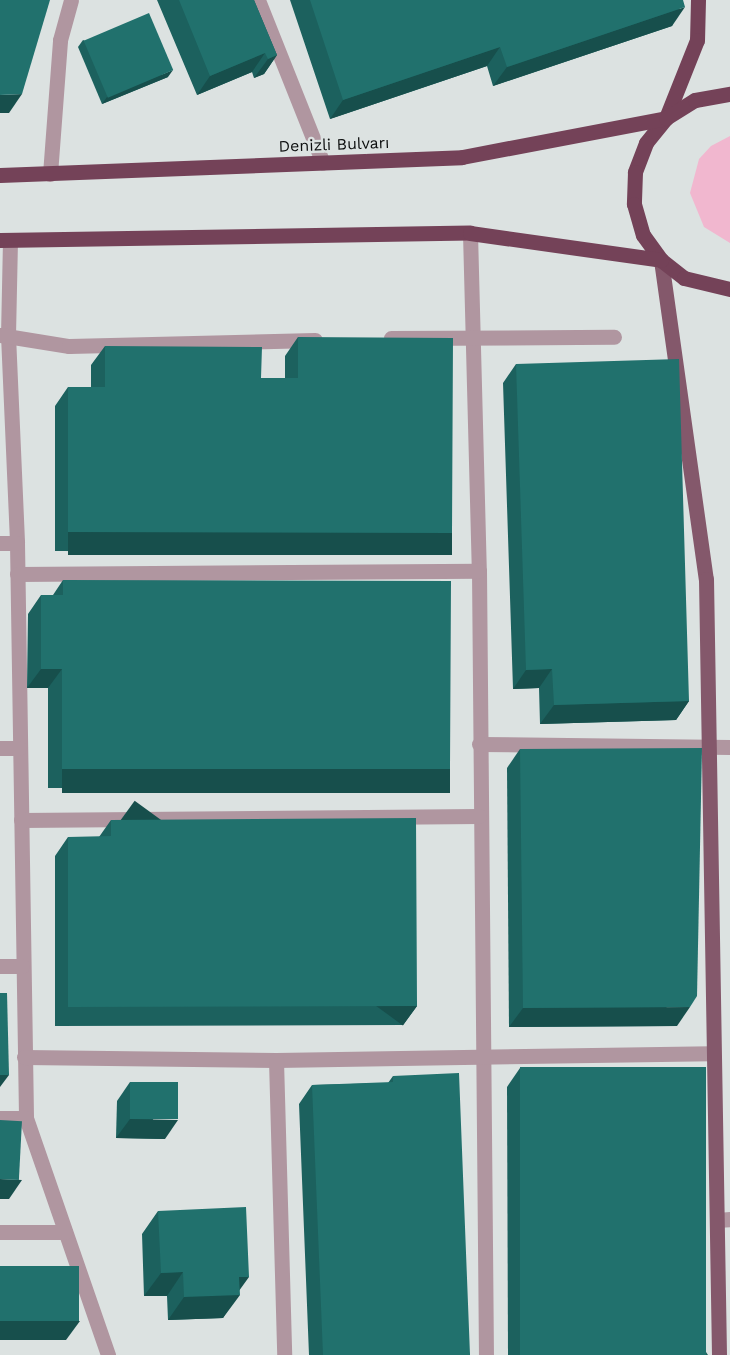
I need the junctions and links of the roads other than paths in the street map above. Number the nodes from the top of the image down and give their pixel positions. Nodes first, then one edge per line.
1 (258, 0) edge
2 (698, 0) edge
3 (66, 1) edge
4 (730, 94) edge
5 (666, 118) junction
6 (323, 163) junction
7 (50, 174) junction
8 (0, 176) edge
9 (470, 234) junction
10 (5, 240) edge
11 (661, 260) junction
12 (730, 289) edge
13 (4, 335) edge
14 (473, 336) junction
15 (614, 337) dead end
16 (374, 338) edge
17 (335, 339) edge
18 (0, 543) edge
19 (16, 543) junction
20 (479, 571) junction
21 (17, 574) junction
22 (479, 744) junction
23 (708, 744) junction
24 (730, 747) edge
25 (0, 748) edge
26 (19, 748) junction
27 (479, 816) junction
28 (21, 820) junction
29 (0, 966) edge
30 (22, 966) junction
31 (711, 1053) junction
32 (24, 1056) junction
33 (480, 1058) junction
34 (276, 1060) junction
35 (0, 1118) edge
36 (26, 1118) junction
37 (723, 1220) edge
38 (0, 1232) edge
39 (65, 1232) junction
40 (108, 1355) edge
41 (284, 1355) edge
42 (486, 1355) edge
43 (719, 1355) edge

1 - 6 street
2 - 5 highway
3 - 7 street
4 - 5 highway
5 - 6 highway, Denizli Bulvarı
5 - 11 highway
6 - 7 highway, Denizli Bulvarı
7 - 8 highway, Denizli Bulvarı
9 - 10 highway
9 - 11 highway
9 - 14 street
10 - 13 street
11 - 12 highway
11 - 23 main road
13 - 17 street
13 - 19 street
14 - 15 street
14 - 16 street
14 - 20 street
18 - 19 street
19 - 21 street
20 - 21 street
20 - 22 street
21 - 26 street
22 - 23 street
22 - 27 street
23 - 24 street
23 - 31 main road
25 - 26 street
26 - 28 street
27 - 28 street
27 - 33 street
28 - 30 street
29 - 30 street
30 - 32 street
31 - 33 street
31 - 37 main road
32 - 34 street
32 - 36 street
33 - 34 street
33 - 42 street
34 - 41 street
35 - 36 street
36 - 39 street
37 - 43 main road
38 - 39 street
39 - 40 street

